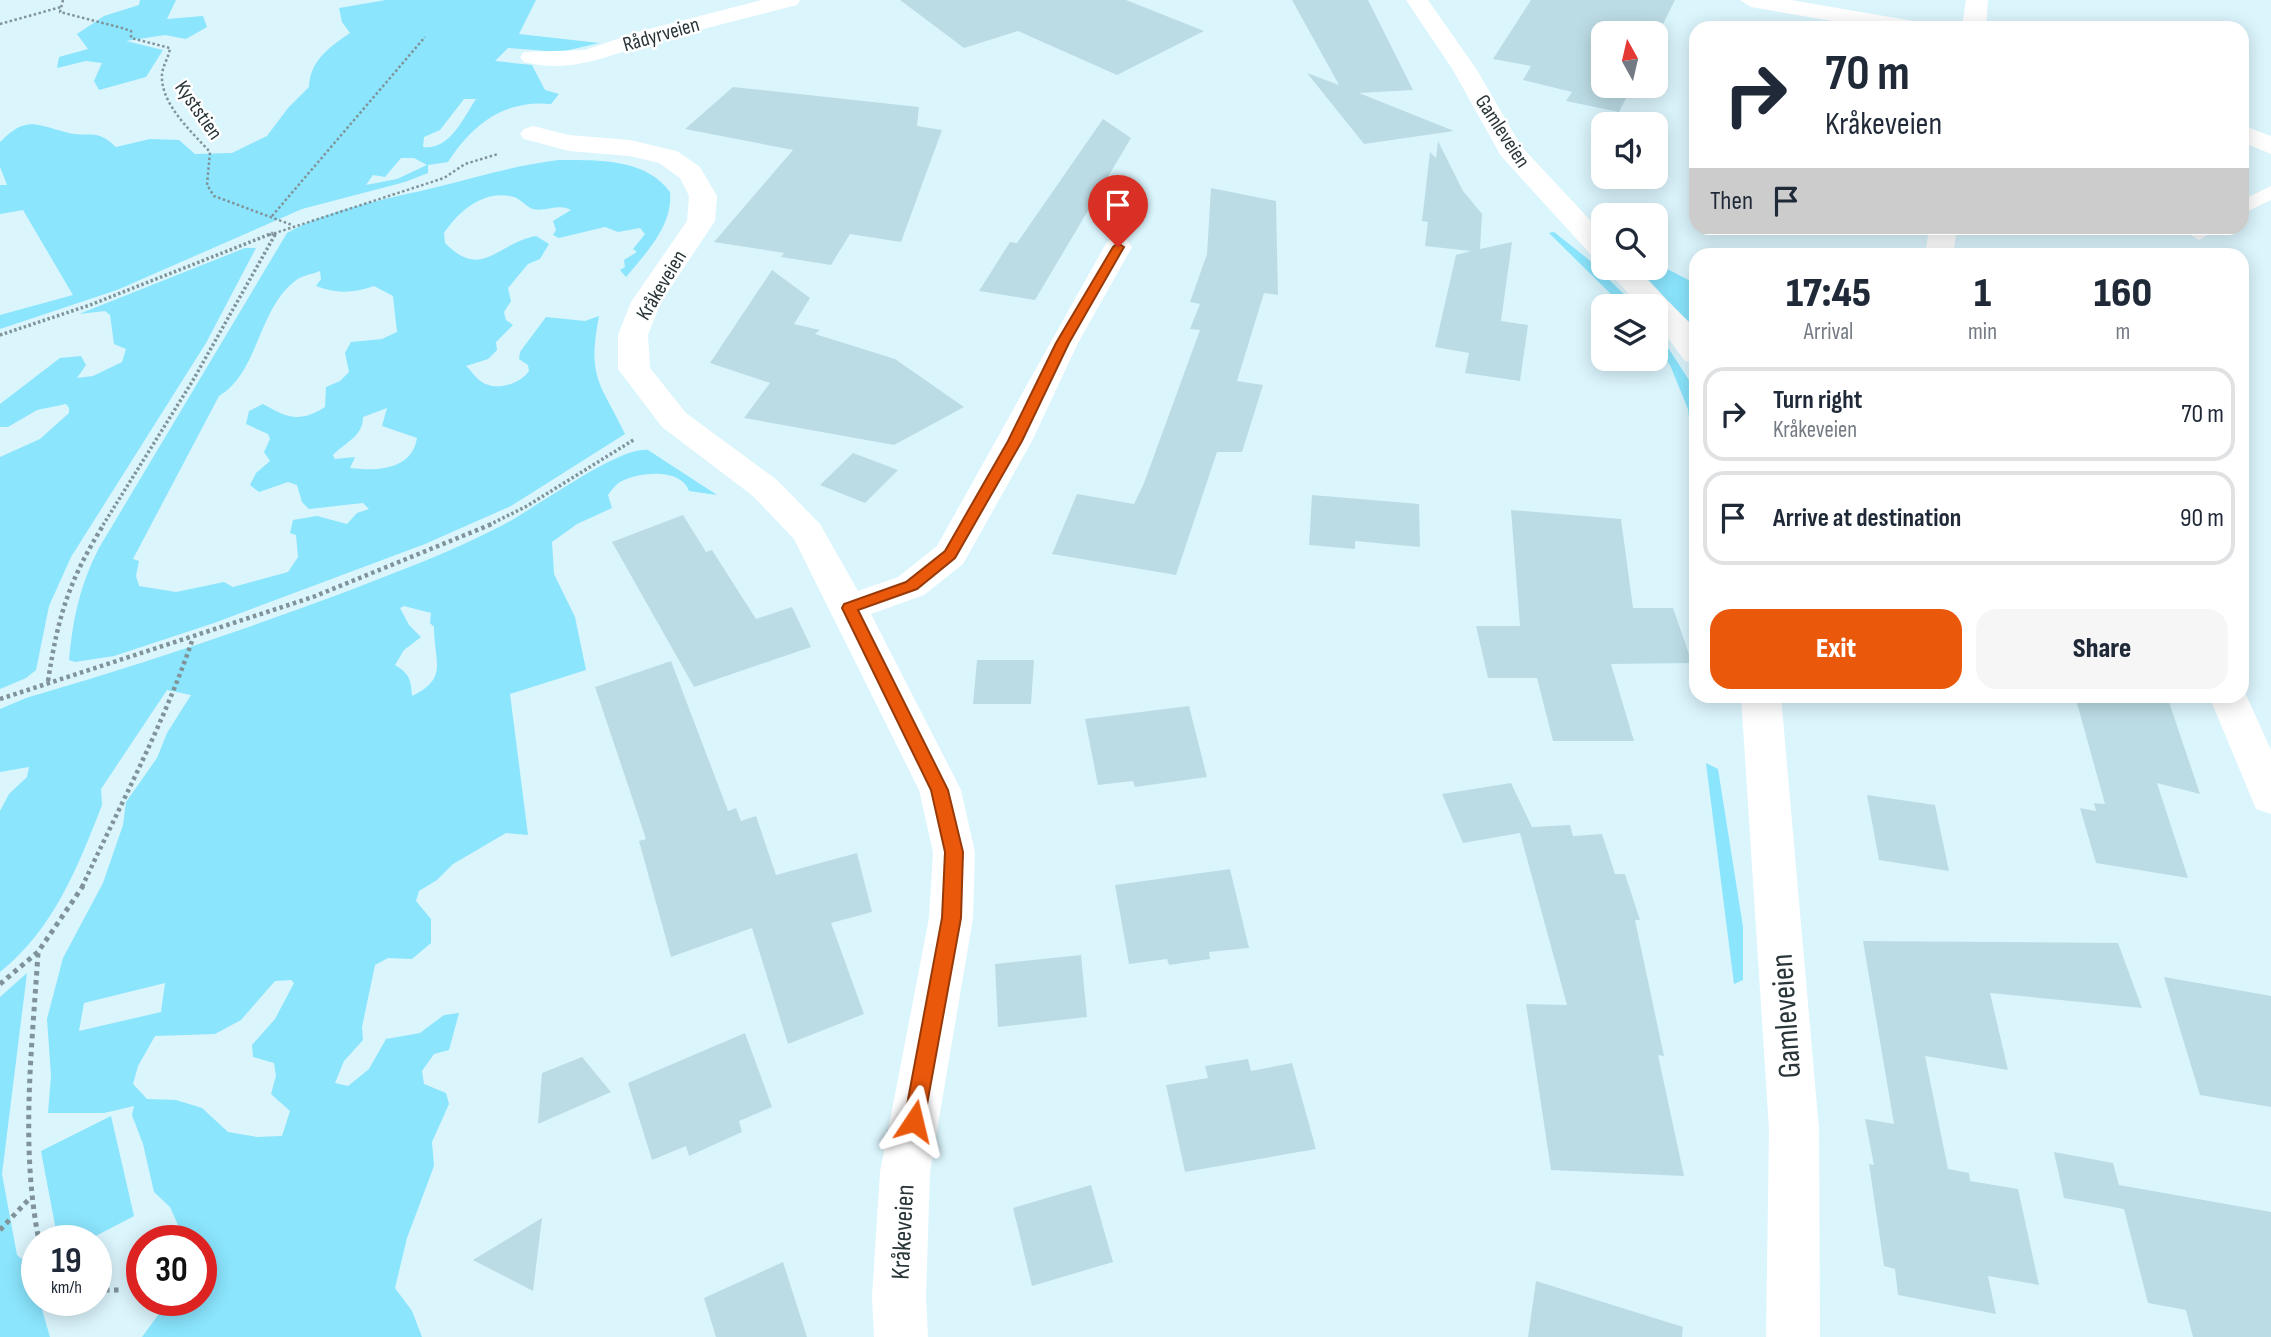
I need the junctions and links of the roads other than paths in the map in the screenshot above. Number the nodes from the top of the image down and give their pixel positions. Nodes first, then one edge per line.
1 (789, 0) edge
2 (1417, 0) edge
3 (1751, 0) edge
4 (1977, 0) edge
5 (1872, 21) edge
6 (1974, 21) edge
7 (532, 57) dead end
8 (533, 134) road end
9 (2249, 136) edge
10 (2271, 146) edge
11 (2271, 192) edge
12 (2249, 204) edge
13 (1591, 238) edge
14 (1118, 247) dead end
15 (1631, 280) edge
16 (1689, 344) edge
17 (849, 608) junction
18 (1762, 703) edge
19 (2231, 703) edge
20 (2271, 797) edge
21 (901, 1337) edge
22 (1793, 1337) edge

1 - 7 street, Rådyrveien
2 - 13 street, Gamleveien
3 - 5 street
4 - 6 street
8 - 17 street, Kråkeveien
9 - 10 street
11 - 12 lane
14 - 17 street
15 - 16 street
17 - 21 street, Kråkeveien
18 - 22 street, Gamleveien
19 - 20 street

